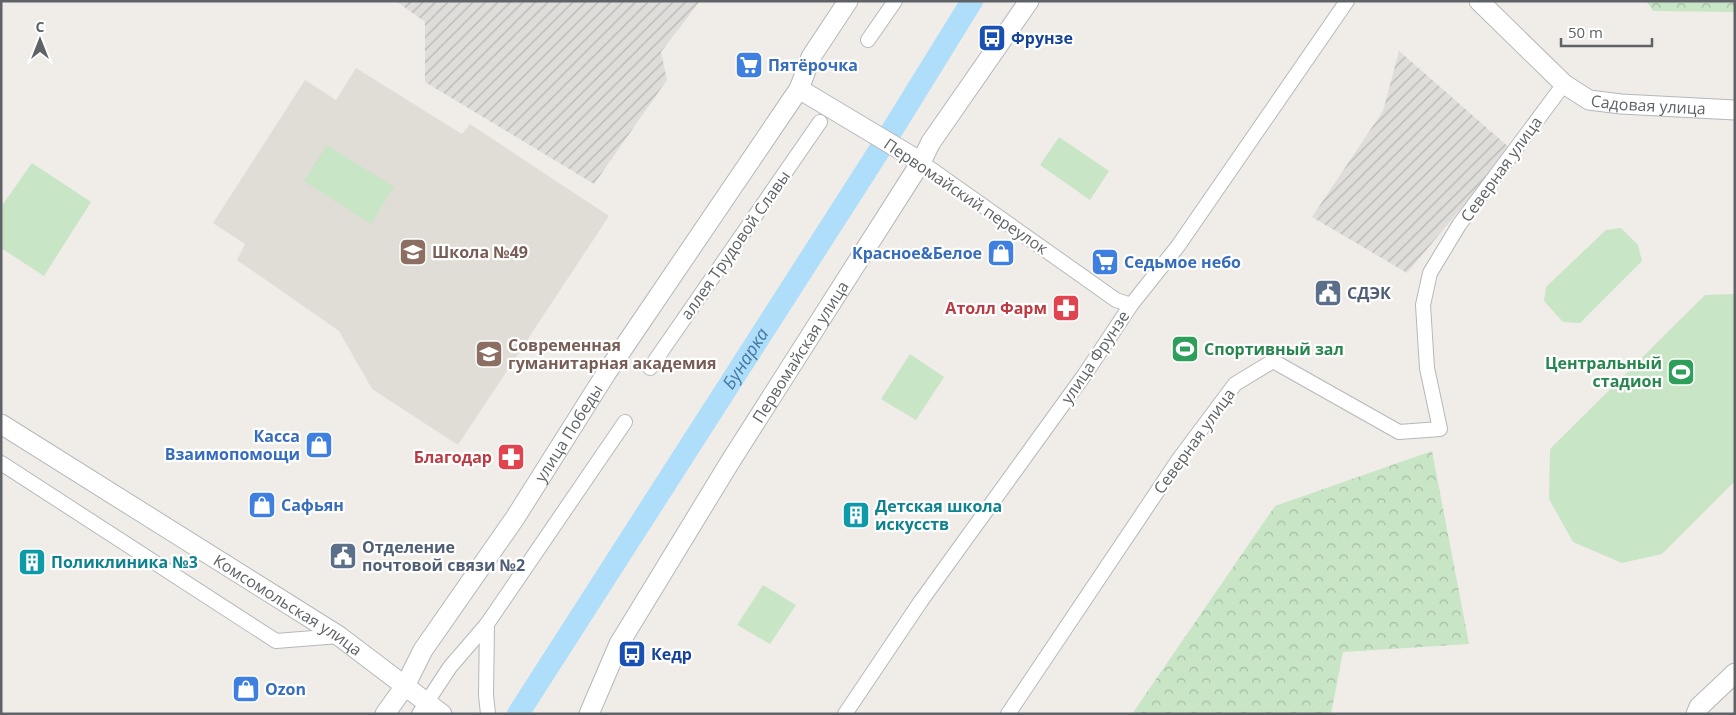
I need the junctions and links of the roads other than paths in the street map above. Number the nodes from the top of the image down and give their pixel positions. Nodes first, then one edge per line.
1 (848, 1) edge
2 (894, 1) edge
3 (1029, 1) edge
4 (1347, 1) edge
5 (1478, 1) edge
6 (868, 40) dead end
7 (1564, 84) junction
8 (799, 89) junction
9 (1735, 110) edge
10 (820, 122) dead end
11 (921, 162) junction
12 (1131, 305) junction
13 (650, 368) dead end
14 (625, 422) dead end
15 (1, 424) edge
16 (1, 463) edge
17 (487, 624) junction
18 (339, 636) junction
19 (1735, 673) edge
20 (404, 686) junction
21 (421, 710) edge
22 (385, 714) edge
23 (442, 714) edge
24 (488, 714) edge
25 (589, 714) edge
26 (845, 714) edge
27 (1008, 714) edge
28 (1696, 714) edge

1 - 8 main road, улица Победы
2 - 6 street
3 - 11 main road, Первомайская улица
4 - 12 street, улица Фрунзе
5 - 7 main road, Садовая улица
7 - 9 main road, Садовая улица
7 - 27 street, Северная улица
8 - 11 main road, Первомайский переулок
8 - 20 main road, улица Победы
10 - 13 street, аллея Трудовой Славы
11 - 12 street, Первомайский переулок
11 - 25 main road, Первомайская улица
12 - 26 street, улица Фрунзе
14 - 17 street
15 - 18 main road, Комсомольская улица
16 - 18 street
17 - 21 street
17 - 24 street
18 - 20 main road, Комсомольская улица
19 - 28 main road
20 - 21 main road, Комсомольская улица
20 - 22 main road, улица Победы
21 - 23 main road, Комсомольская улица

